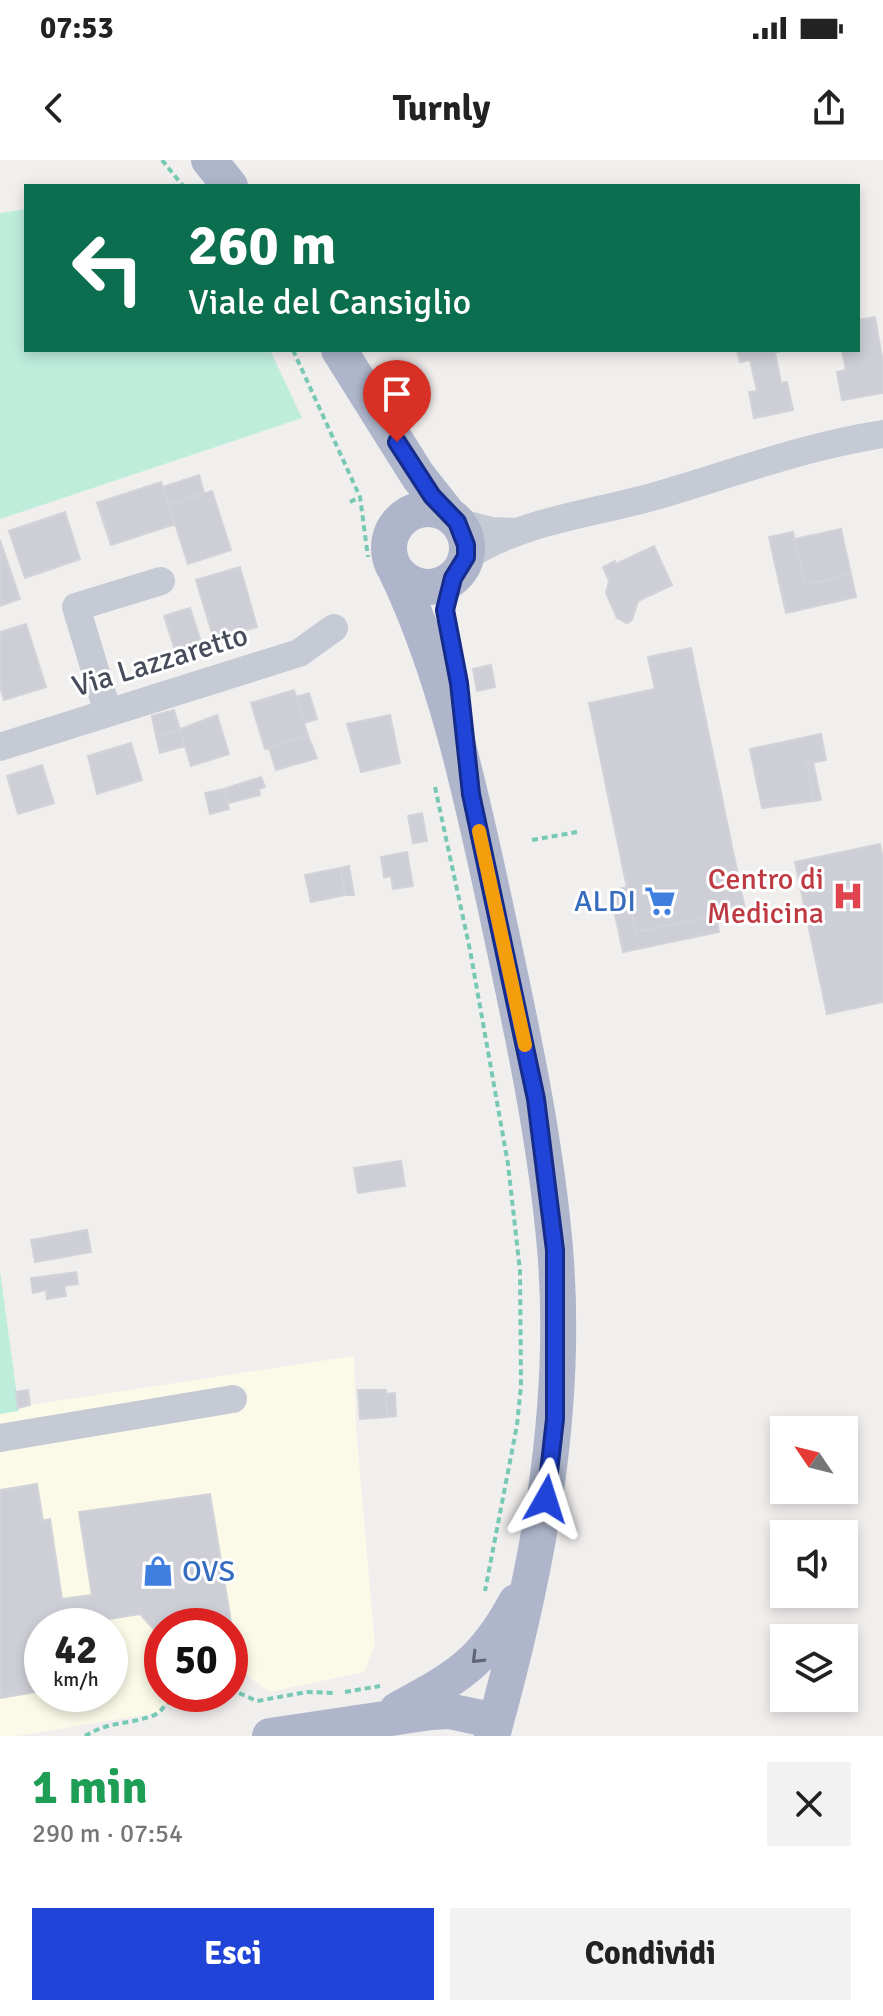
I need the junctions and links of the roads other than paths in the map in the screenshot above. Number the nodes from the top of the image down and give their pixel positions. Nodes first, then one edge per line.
1 (209, 160) edge
2 (228, 184) edge
3 (334, 352) edge
4 (340, 352) edge
5 (883, 434) edge
6 (453, 518) junction
7 (379, 532) junction
8 (519, 532) junction
9 (459, 567) junction
10 (395, 569) junction
11 (161, 581) dead end
12 (334, 628) dead end
13 (108, 713) junction
14 (0, 747) edge
15 (471, 794) junction
16 (233, 1399) dead end
17 (0, 1438) edge
18 (533, 1569) junction
19 (381, 1703) junction
20 (494, 1729) edge
21 (270, 1736) edge
22 (423, 1736) edge

1 - 2 main road
3 - 7 main road
4 - 6 main road
5 - 8 street
6 - 7 main road
6 - 8 street
6 - 9 main road
7 - 10 main road
8 - 9 street
9 - 10 main road
9 - 15 main road
10 - 15 main road
11 - 13 street
12 - 13 street, Via Lazzaretto
13 - 14 street, Via Lazzaretto
15 - 18 main road
16 - 17 street
18 -> 19 main road
18 - 20 main road
19 - 20 main road
19 - 21 main road
19 - 22 main road

